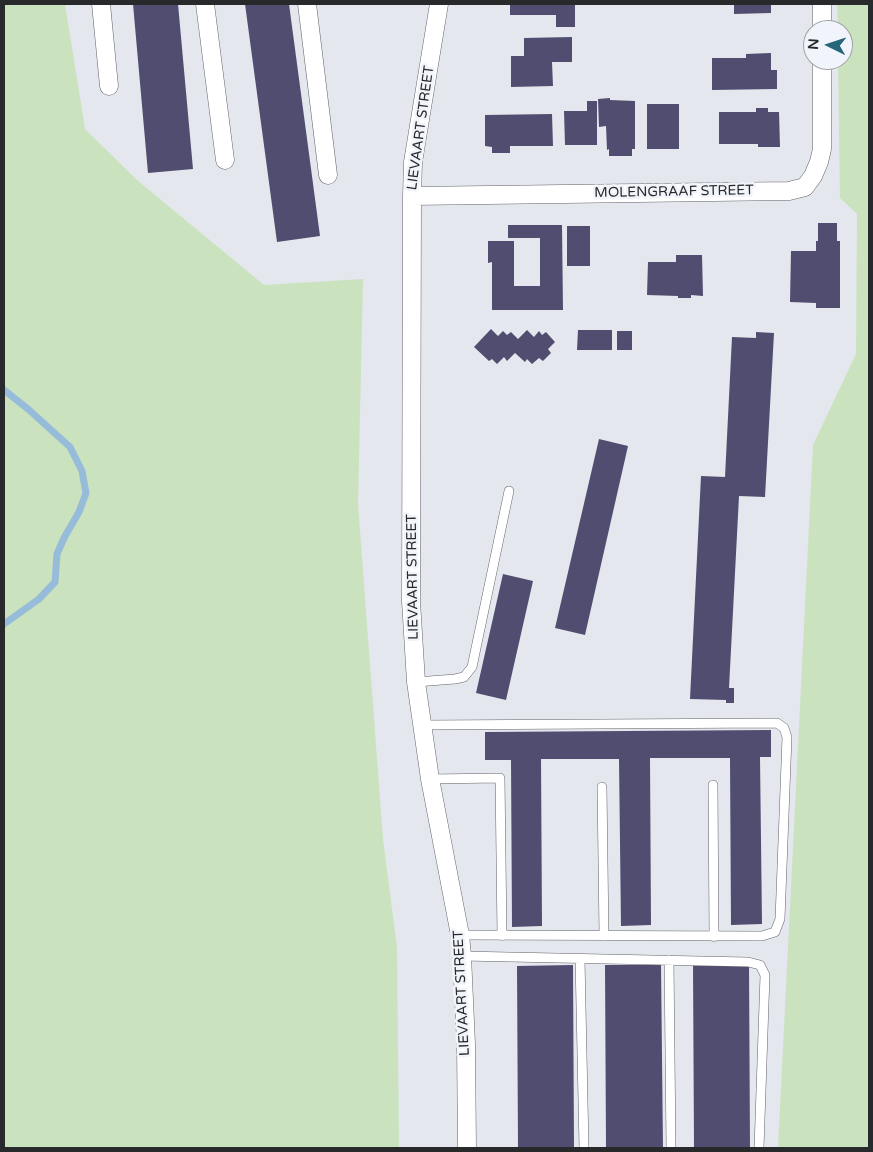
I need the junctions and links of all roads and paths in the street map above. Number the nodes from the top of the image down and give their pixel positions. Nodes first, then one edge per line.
1 (101, 4) edge
2 (204, 4) edge
3 (307, 4) edge
4 (440, 4) edge
5 (822, 4) edge
6 (822, 20) edge
7 (822, 70) edge
8 (108, 86) dead end
9 (225, 160) dead end
10 (328, 175) dead end
11 (412, 196) junction
12 (509, 491) dead end
13 (416, 682) junction
14 (422, 725) junction
15 (430, 779) junction
16 (713, 785) dead end
17 (602, 787) dead end
18 (460, 935) junction
19 (502, 936) junction
20 (604, 936) junction
21 (714, 937) junction
22 (462, 956) junction
23 (580, 959) junction
24 (669, 960) junction
25 (467, 1148) edge
26 (584, 1148) edge
27 (671, 1148) edge
28 (759, 1148) edge

1 - 8 street
2 - 9 street
3 - 10 street
4 - 11 street, LIEVAART STREET
5 - 6 street
7 - 11 street, MOLENGRAAF STREET
11 - 13 street, LIEVAART STREET
12 - 13 lane
13 - 14 street, LIEVAART STREET
14 - 15 street, LIEVAART STREET
14 - 21 lane
15 - 18 street, LIEVAART STREET
15 - 19 lane
16 - 21 lane
17 - 20 lane
18 - 19 lane
18 - 22 street, LIEVAART STREET
19 - 20 lane
20 - 21 lane
22 - 23 lane
22 - 25 street, LIEVAART STREET
23 - 24 lane
23 - 26 lane
24 - 27 lane
24 - 28 lane

